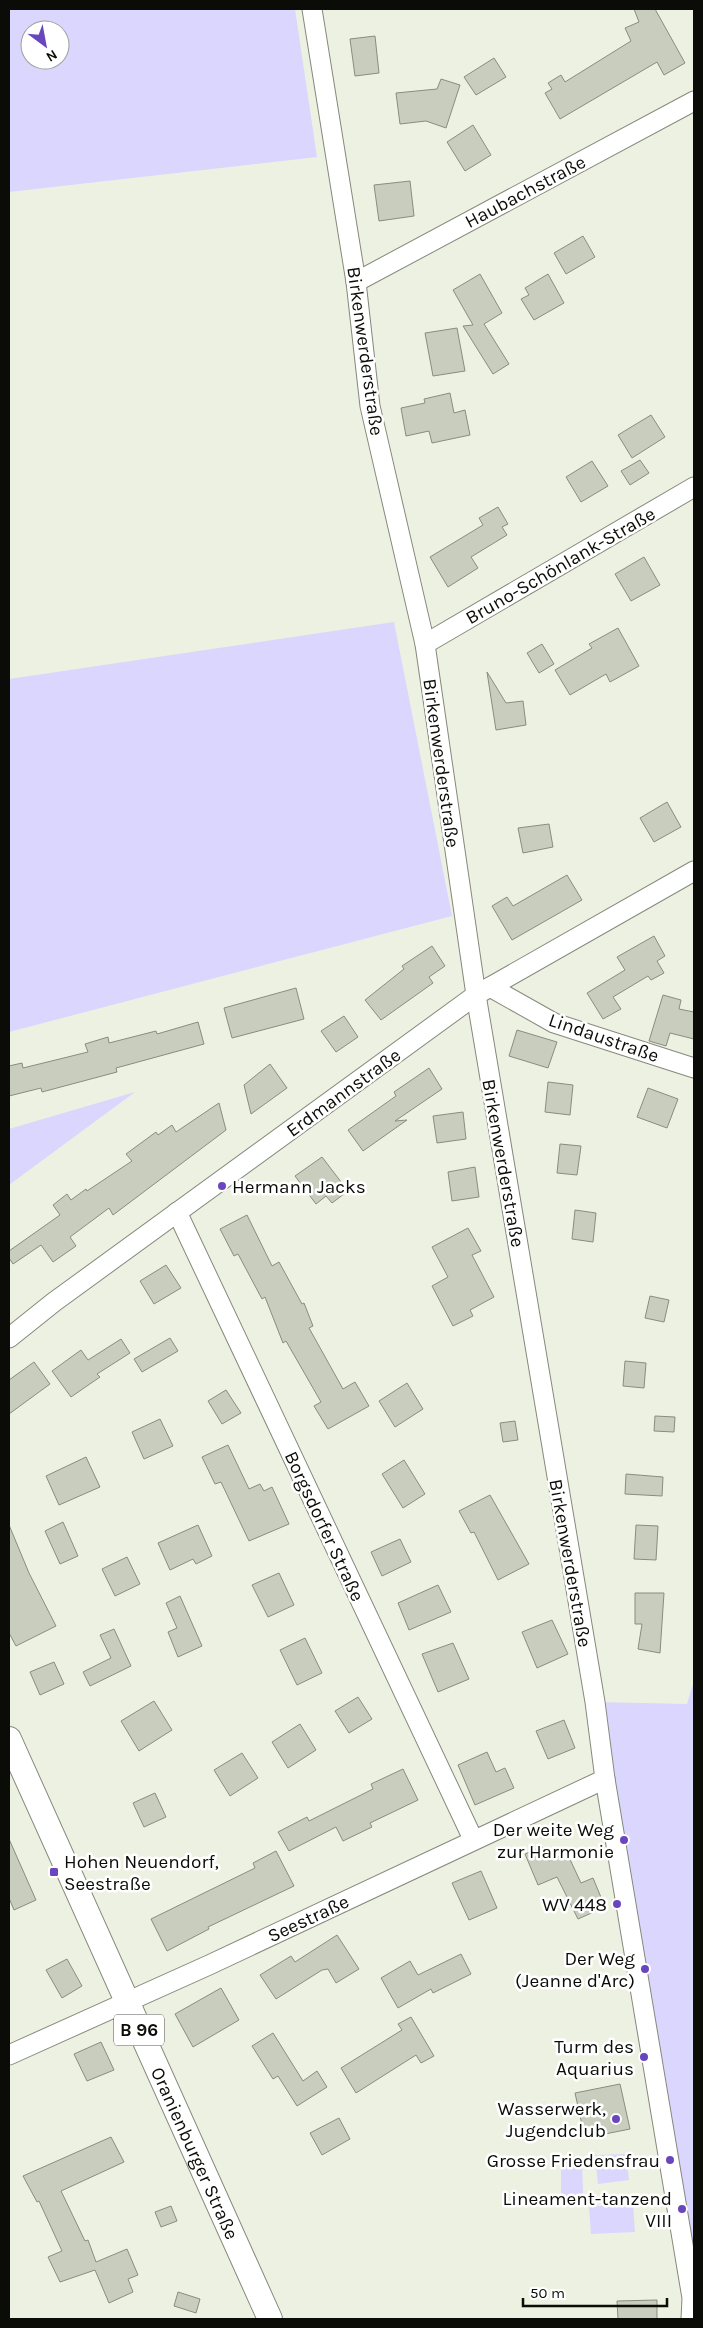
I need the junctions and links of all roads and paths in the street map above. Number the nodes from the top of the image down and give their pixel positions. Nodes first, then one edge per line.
1 (312, 9) edge
2 (694, 101) edge
3 (356, 282) junction
4 (694, 487) edge
5 (425, 644) junction
6 (694, 872) edge
7 (483, 991) junction
8 (694, 1068) edge
9 (177, 1212) junction
10 (9, 1338) edge
11 (9, 1739) edge
12 (605, 1779) junction
13 (473, 1839) junction
14 (126, 2002) junction
15 (9, 2055) edge
16 (270, 2319) edge
17 (691, 2319) edge

1 - 3 street, Birkenwerderstraße
2 - 3 street, Haubachstraße
3 - 5 street, Birkenwerderstraße
4 - 5 street, Bruno-Schönlank-Straße
5 - 7 street, Birkenwerderstraße
6 - 7 street, Erdmannstraße
7 - 8 street, Lindaustraße
7 - 9 street, Erdmannstraße
7 - 12 street, Birkenwerderstraße
9 - 10 street, Erdmannstraße
9 - 13 street, Borgsdorfer Straße
11 - 14 main road, Oranienburger Straße / B 96
12 - 13 street, Seestraße
12 - 17 street, Birkenwerderstraße
13 - 14 street, Seestraße
14 - 15 street, Seestraße
14 - 16 main road, Oranienburger Straße / B 96

